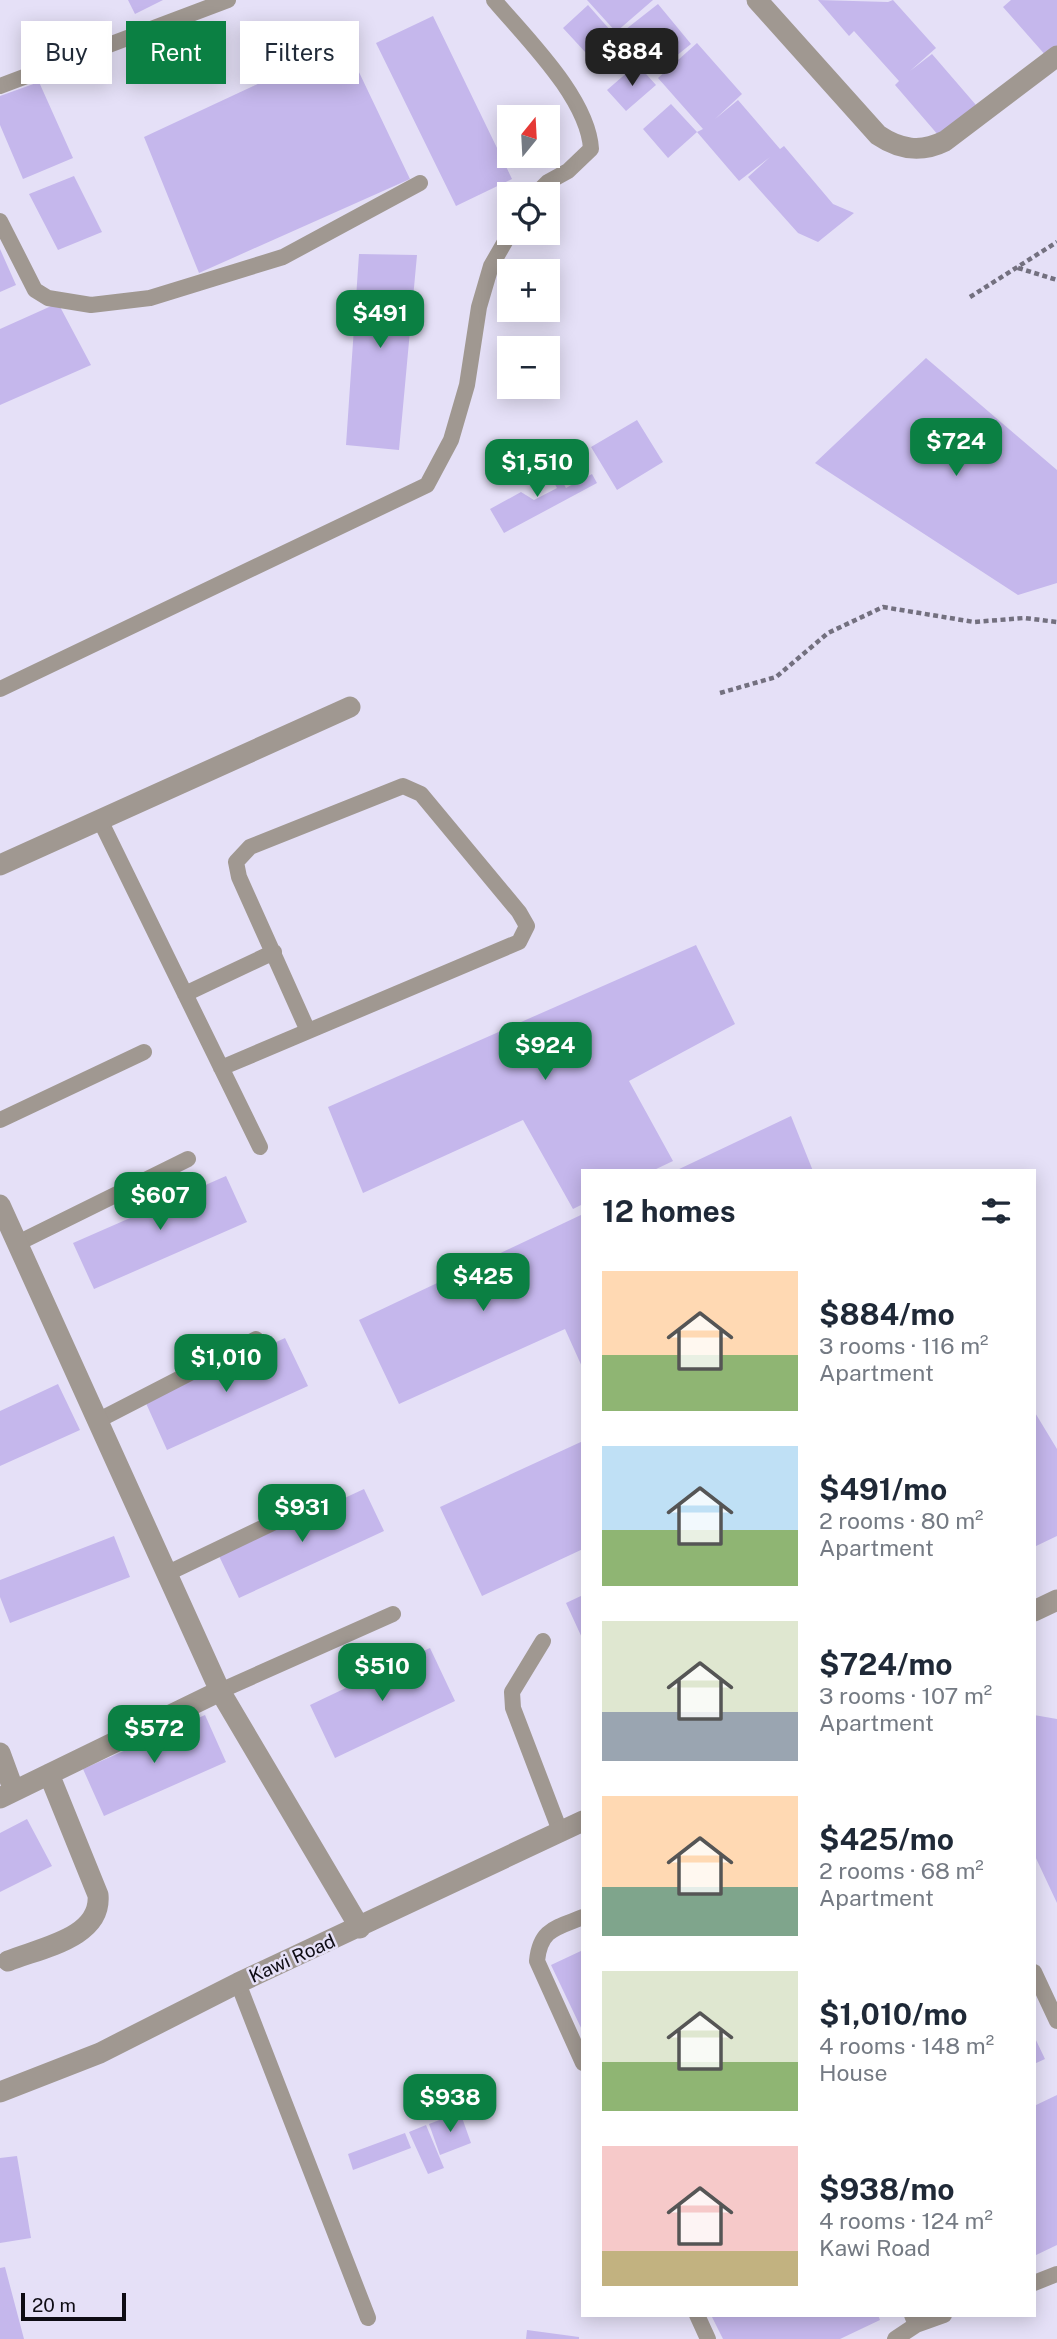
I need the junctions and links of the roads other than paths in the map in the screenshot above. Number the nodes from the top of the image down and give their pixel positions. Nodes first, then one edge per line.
1 (228, 0) edge
2 (494, 0) edge
3 (757, 0) edge
4 (1057, 56) edge
5 (0, 86) edge
6 (548, 182) edge
7 (420, 183) dead end
8 (0, 221) edge
9 (503, 245) edge
10 (0, 689) edge
11 (350, 707) dead end
12 (100, 820) junction
13 (0, 866) edge
14 (274, 951) junction
15 (185, 994) junction
16 (308, 1031) junction
17 (144, 1052) dead end
18 (221, 1068) junction
19 (0, 1120) edge
20 (260, 1147) dead end
21 (188, 1159) dead end
22 (0, 1205) edge
23 (18, 1243) junction
24 (256, 1339) dead end
25 (97, 1421) junction
26 (333, 1494) dead end
27 (166, 1574) junction
28 (1057, 1600) edge
29 (1036, 1610) edge
30 (393, 1614) dead end
31 (544, 1641) dead end
32 (220, 1691) junction
33 (0, 1753) edge
34 (49, 1774) junction
35 (7, 1794) edge
36 (581, 1822) edge
37 (560, 1831) junction
38 (581, 1918) edge
39 (360, 1928) junction
40 (8, 1961) dead end
41 (1036, 1976) edge
42 (238, 1983) junction
43 (1057, 2021) edge
44 (581, 2059) edge
45 (0, 2092) edge
46 (1057, 2273) edge
47 (1036, 2282) edge
48 (698, 2317) edge
49 (932, 2317) edge
50 (368, 2318) dead end
51 (914, 2320) edge
52 (708, 2339) edge
53 (895, 2339) edge

1 - 5 lane
2 - 6 lane
3 - 4 street
7 - 8 lane
9 - 10 lane
11 - 12 street
12 - 13 street
12 - 15 lane
14 - 15 lane
14 - 16 lane
14 - 16 lane
15 - 18 lane
16 - 18 lane
17 - 19 lane
18 - 20 lane
21 - 23 lane
22 - 23 street
23 - 25 street
24 - 25 lane
25 - 27 street
26 - 27 lane
27 - 32 street
28 - 29 street
30 - 32 lane
31 - 37 lane
32 - 34 street
32 - 39 street
33 - 35 street
34 - 35 street
34 - 40 street
36 - 37 street, Kawi Road
37 - 39 street, Kawi Road
38 - 44 lane
39 - 42 street, Kawi Road
41 - 43 lane
42 - 45 street, Kawi Road
42 - 50 lane
46 - 47 lane
48 - 52 lane
49 - 51 lane
51 - 53 lane

